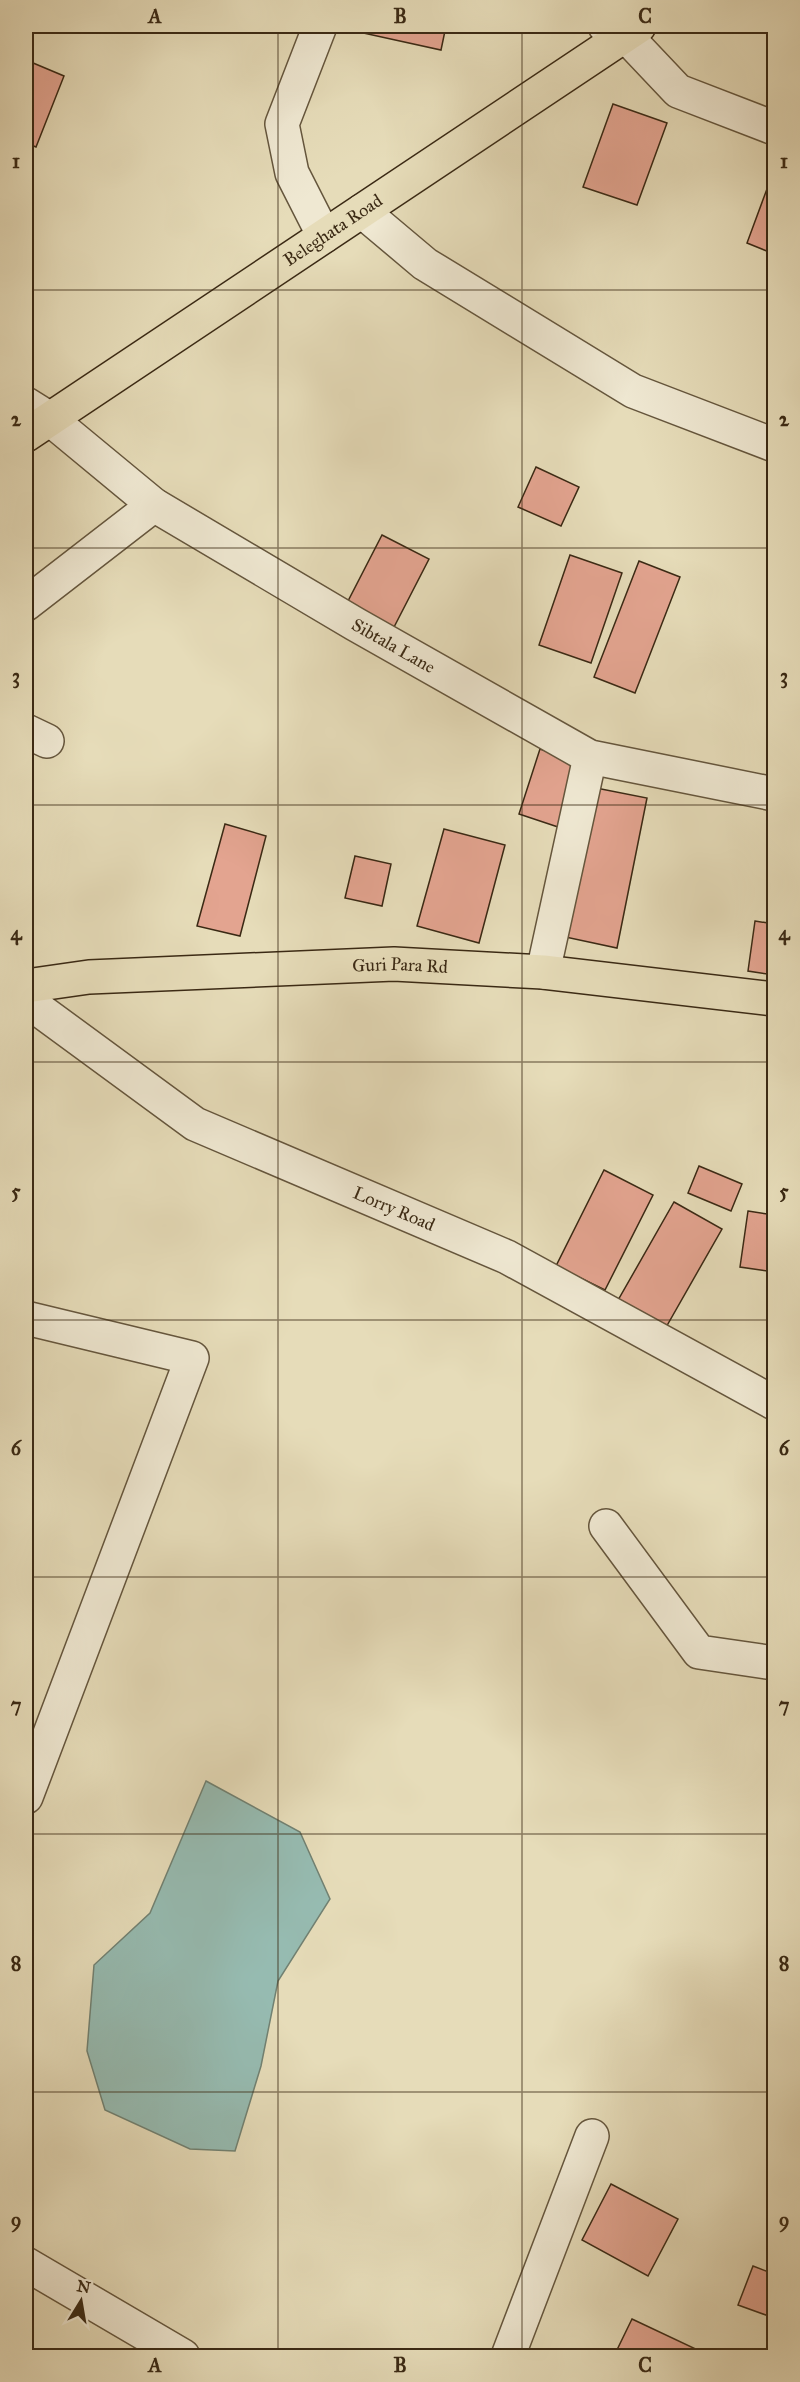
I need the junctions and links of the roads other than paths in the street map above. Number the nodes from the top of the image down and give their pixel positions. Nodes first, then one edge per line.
1 (320, 26) edge
2 (623, 29) edge
3 (774, 128) edge
4 (362, 210) junction
5 (324, 236) junction
6 (34, 419) edge
7 (774, 445) edge
8 (154, 505) junction
9 (26, 604) edge
10 (590, 757) junction
11 (774, 794) edge
12 (543, 972) junction
13 (26, 986) edge
14 (774, 999) edge
15 (26, 1000) edge
16 (26, 1318) edge
17 (774, 1403) edge
18 (606, 1526) dead end
19 (774, 1663) edge
20 (26, 1797) edge
21 (592, 2136) dead end
22 (26, 2264) edge
23 (183, 2356) edge
24 (508, 2356) edge

1 - 5 street
2 - 3 street
2 - 4 main road, Beleghata Road
4 - 5 main road, Beleghata Road
4 - 7 street
5 - 6 main road, Beleghata Road
6 - 8 street, Sibtala Lane
8 - 9 street
8 - 10 street, Sibtala Lane
10 - 11 street, Sibtala Lane
10 - 12 street
12 - 13 main road, Guri Para Rd
12 - 14 main road, Guri Para Rd
15 - 17 street, Lorry Road
16 - 20 street
18 - 19 street
21 - 24 street
22 - 23 street

